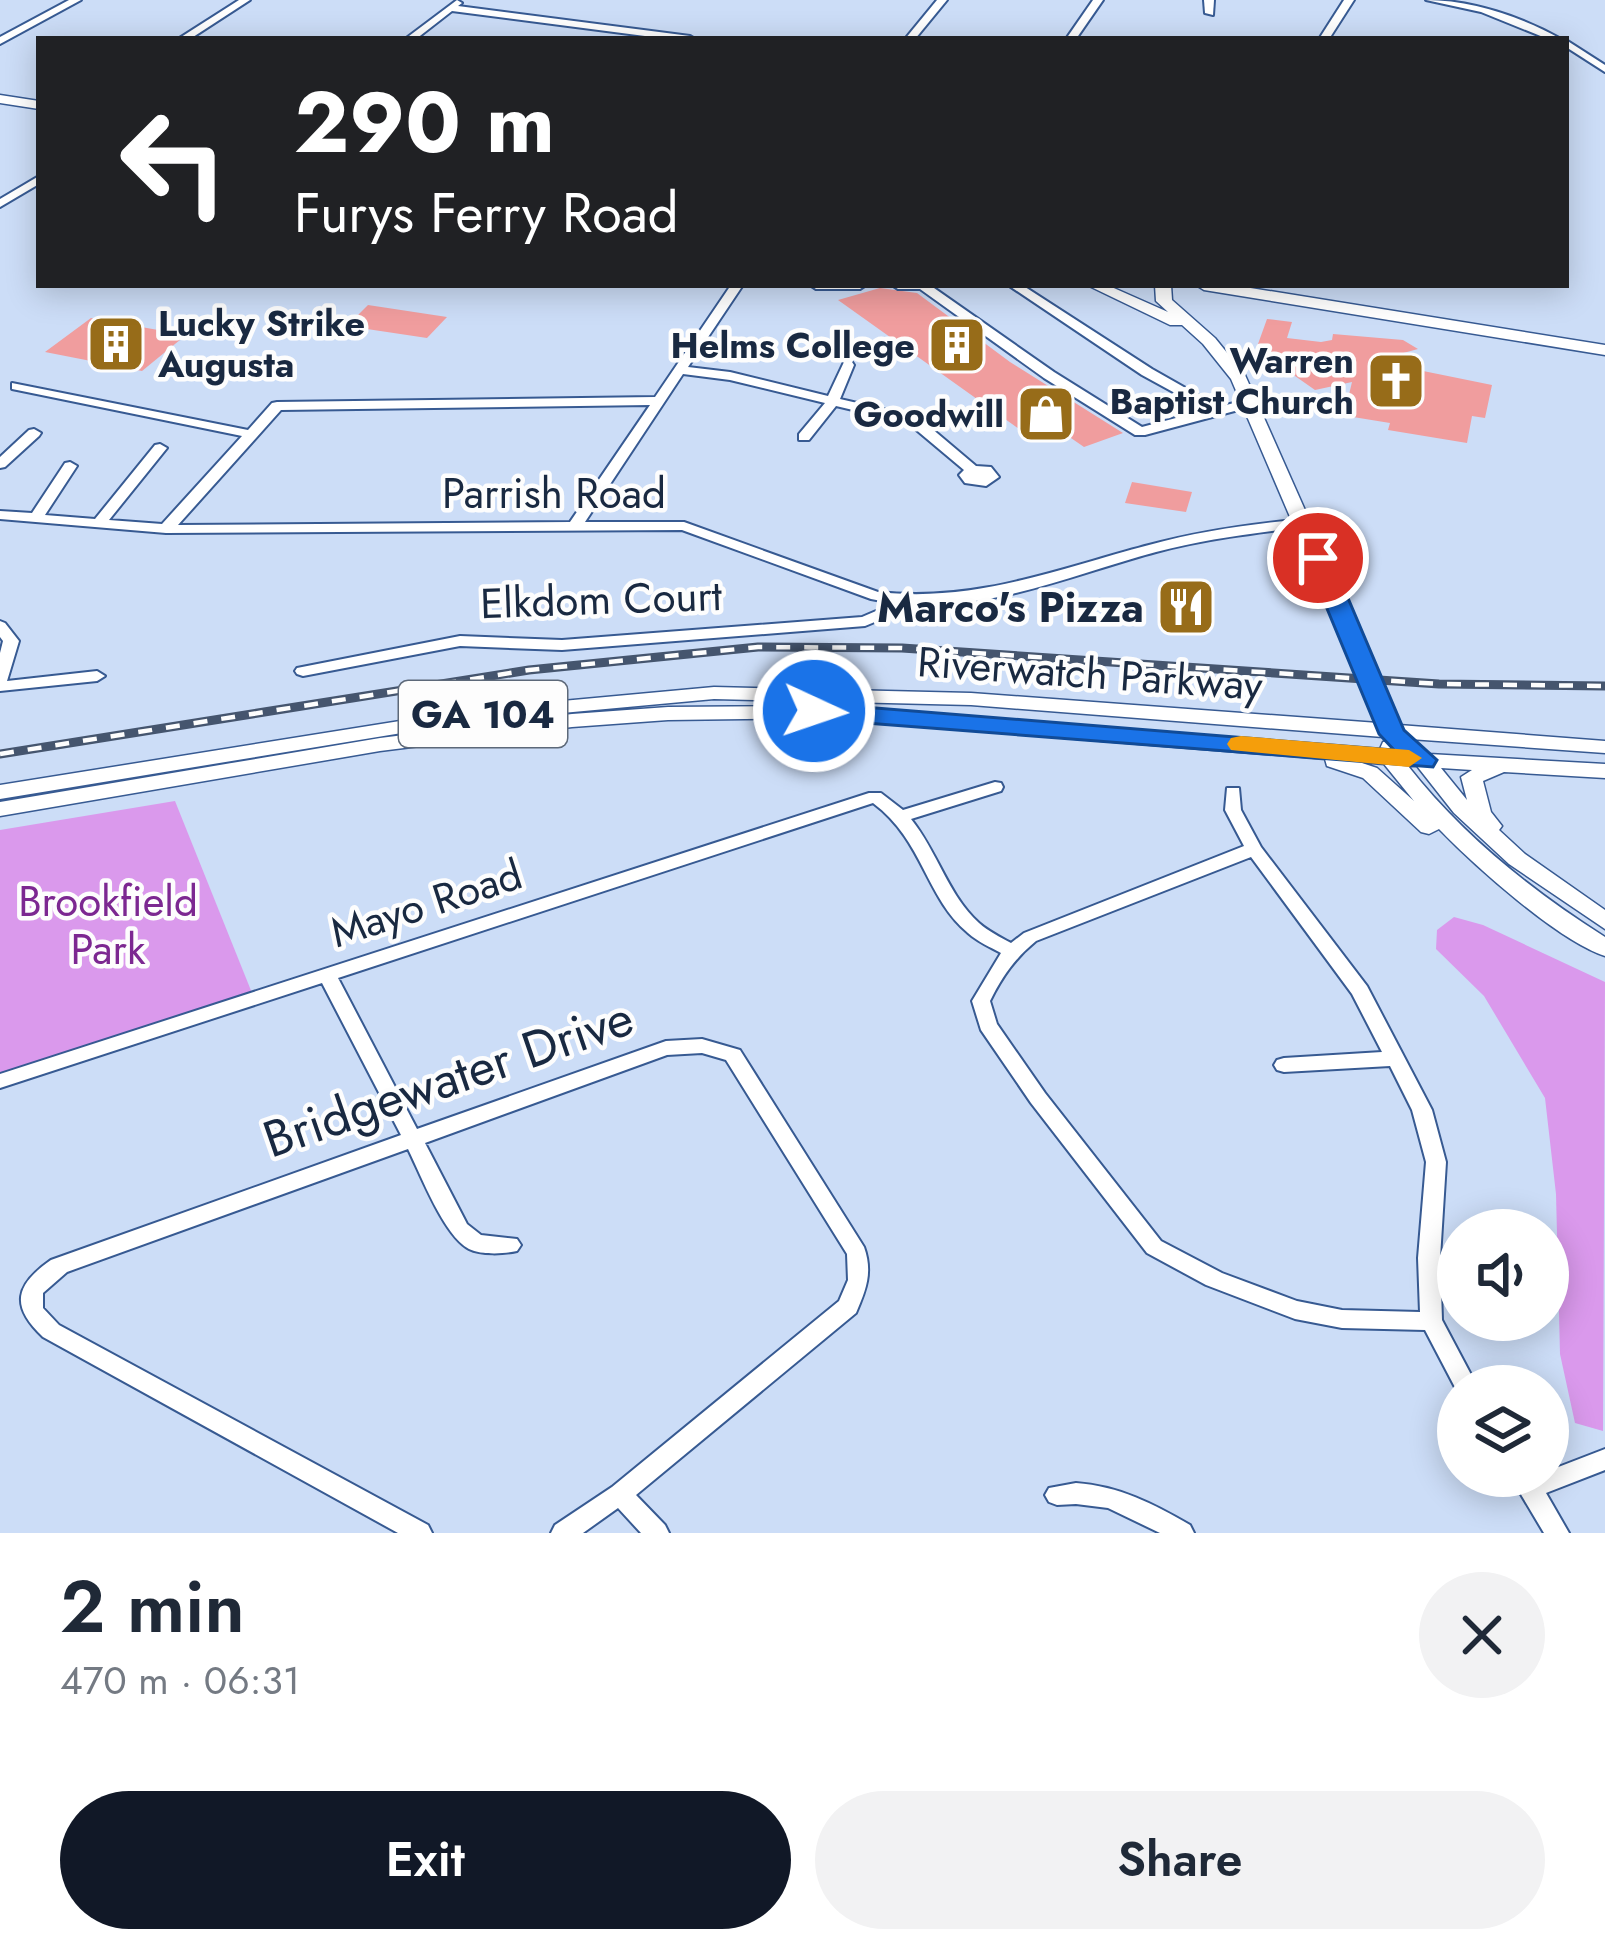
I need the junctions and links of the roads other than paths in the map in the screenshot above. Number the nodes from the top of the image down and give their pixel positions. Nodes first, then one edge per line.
1 (76, 0) edge
2 (245, 0) edge
3 (460, 0) edge
4 (942, 0) edge
5 (1098, 0) edge
6 (1209, 0) edge
7 (1349, 0) edge
8 (1431, 0) edge
9 (1498, 0) edge
10 (450, 8) junction
11 (1483, 10) junction
12 (1210, 13) dead end
13 (188, 36) edge
14 (414, 36) edge
15 (667, 36) edge
16 (912, 36) edge
17 (1073, 36) edge
18 (1328, 36) edge
19 (1548, 36) edge
20 (0, 41) edge
21 (1569, 45) edge
22 (1605, 45) edge
23 (1583, 51) junction
24 (1605, 69) edge
25 (0, 99) edge
26 (36, 105) edge
27 (36, 181) edge
28 (0, 204) edge
29 (735, 288) edge
30 (930, 288) edge
31 (1019, 288) edge
32 (1102, 288) edge
33 (1163, 288) edge
34 (1205, 288) edge
35 (1222, 288) edge
36 (1178, 314) junction
37 (1209, 341) junction
38 (1605, 350) edge
39 (848, 365) dead end
40 (680, 370) junction
41 (17, 386) dead end
42 (658, 401) junction
43 (1252, 402) junction
44 (831, 404) junction
45 (1214, 410) junction
46 (34, 433) dead end
47 (250, 434) junction
48 (803, 437) dead end
49 (160, 448) dead end
50 (0, 464) edge
51 (70, 466) dead end
52 (973, 470) dead end
53 (0, 514) edge
54 (34, 519) junction
55 (577, 523) junction
56 (98, 524) junction
57 (1304, 524) junction
58 (166, 529) junction
59 (895, 600) junction
60 (0, 626) edge
61 (303, 671) dead end
62 (97, 676) dead end
63 (0, 683) edge
64 (1390, 745) junction
65 (1269, 746) junction
66 (1605, 747) edge
67 (1423, 760) junction
68 (1530, 768) junction
69 (1605, 771) edge
70 (995, 787) dead end
71 (1233, 791) dead end
72 (0, 792) edge
73 (0, 809) edge
74 (902, 816) junction
75 (1254, 849) junction
76 (1517, 859) junction
77 (1492, 868) junction
78 (1605, 921) edge
79 (1605, 948) edge
80 (1011, 951) junction
81 (326, 974) junction
82 (1392, 1059) junction
83 (1284, 1065) dead end
84 (0, 1081) edge
85 (413, 1135) junction
86 (510, 1245) dead end
87 (1431, 1321) junction
88 (1455, 1365) edge
89 (1605, 1459) edge
90 (1569, 1469) edge
91 (620, 1494) junction
92 (1058, 1495) dead end
93 (1535, 1497) edge
94 (420, 1533) edge
95 (563, 1533) edge
96 (657, 1533) edge
97 (1182, 1533) edge
98 (1557, 1533) edge

1 - 20 street
2 - 13 street
3 - 10 street
4 - 16 street
5 - 17 street
6 - 12 street
7 - 18 street
8 - 11 street
9 - 11 street
10 - 14 street
10 - 15 street
11 - 19 street
21 - 23 street
22 - 23 street
23 - 24 street
25 - 26 main road
27 - 28 street
29 - 40 street
30 - 45 street
31 - 45 street
32 - 37 main road
33 - 36 main road
34 - 36 main road
35 - 38 main road
36 - 37 main road
37 - 43 main road
39 - 44 street
40 - 42 street
40 - 44 street
41 - 47 street
42 - 47 street
42 - 55 street
43 - 45 street
43 - 57 main road
44 - 48 street
44 - 52 street
46 - 50 street
47 - 58 street
49 - 56 street
51 - 54 street
53 - 54 street, Parrish Road
54 - 56 street, Parrish Road
55 - 58 street, Parrish Road
55 - 59 street, Parrish Road
56 - 58 street, Parrish Road
57 - 59 street, Parrish Road
57 - 64 main road, bridge
59 - 61 street, Elkdom Court
60 - 63 street
62 - 63 street
64 - 65 main road, Riverwatch Parkway / GA 104
64 - 66 main road, Riverwatch Parkway / GA 104
64 - 67 main road
64 - 72 main road, Riverwatch Parkway / GA 104
64 - 77 main road
65 - 73 main road, Riverwatch Parkway / GA 104
65 - 77 main road
67 - 68 main road
67 - 76 main road
68 - 69 main road
68 - 76 main road
70 - 74 street
71 - 75 street
74 - 80 street
74 - 81 street, Mayo Road
75 - 80 street
75 - 82 street
76 - 78 main road
77 - 79 main road
80 - 87 street
81 - 84 street, Mayo Road
81 - 85 street
82 - 83 street
82 - 87 street
85 - 86 street
85 - 91 street, Bridgewater Drive
85 - 94 street, Bridgewater Drive
87 - 88 street
89 - 90 street
91 - 95 street, Bridgewater Drive
91 - 96 street
92 - 97 street
93 - 98 street

